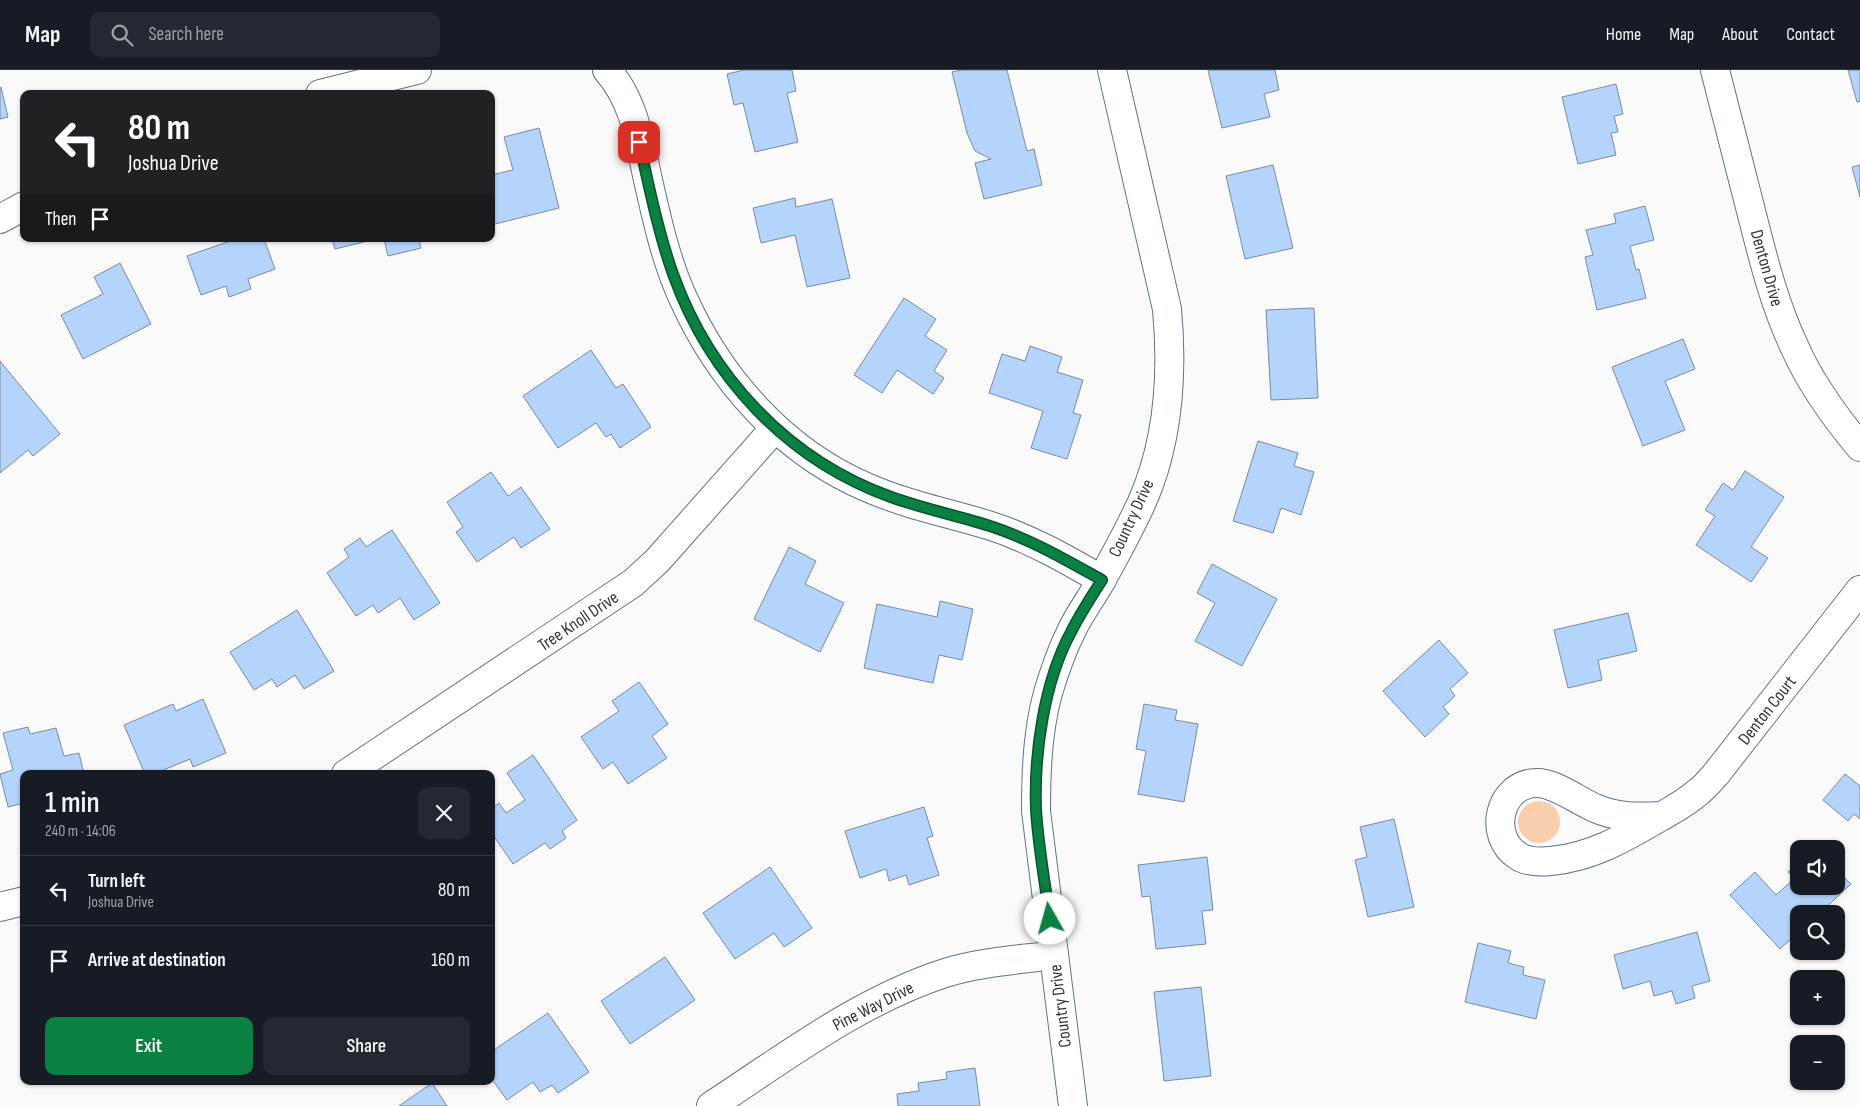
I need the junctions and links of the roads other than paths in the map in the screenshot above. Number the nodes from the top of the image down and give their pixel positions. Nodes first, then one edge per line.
1 (417, 70) edge
2 (607, 70) edge
3 (1112, 70) edge
4 (1715, 70) edge
5 (336, 90) edge
6 (20, 208) edge
7 (0, 219) edge
8 (775, 428) junction
9 (1860, 447) edge
10 (1102, 580) junction
11 (1860, 590) edge
12 (352, 770) edge
13 (1662, 816) junction
14 (20, 902) edge
15 (0, 907) edge
16 (1054, 955) junction
17 (711, 1106) edge
18 (1073, 1106) edge

1 - 5 street
2 - 8 street
3 - 10 street, Country Drive
4 - 9 street, Denton Drive
6 - 7 street
8 - 10 street
8 - 12 street, Tree Knoll Drive
10 - 16 street, Country Drive
11 - 13 street, Denton Court
13 - 13 street, Denton Court
14 - 15 street
16 - 17 street, Pine Way Drive
16 - 18 street, Country Drive

